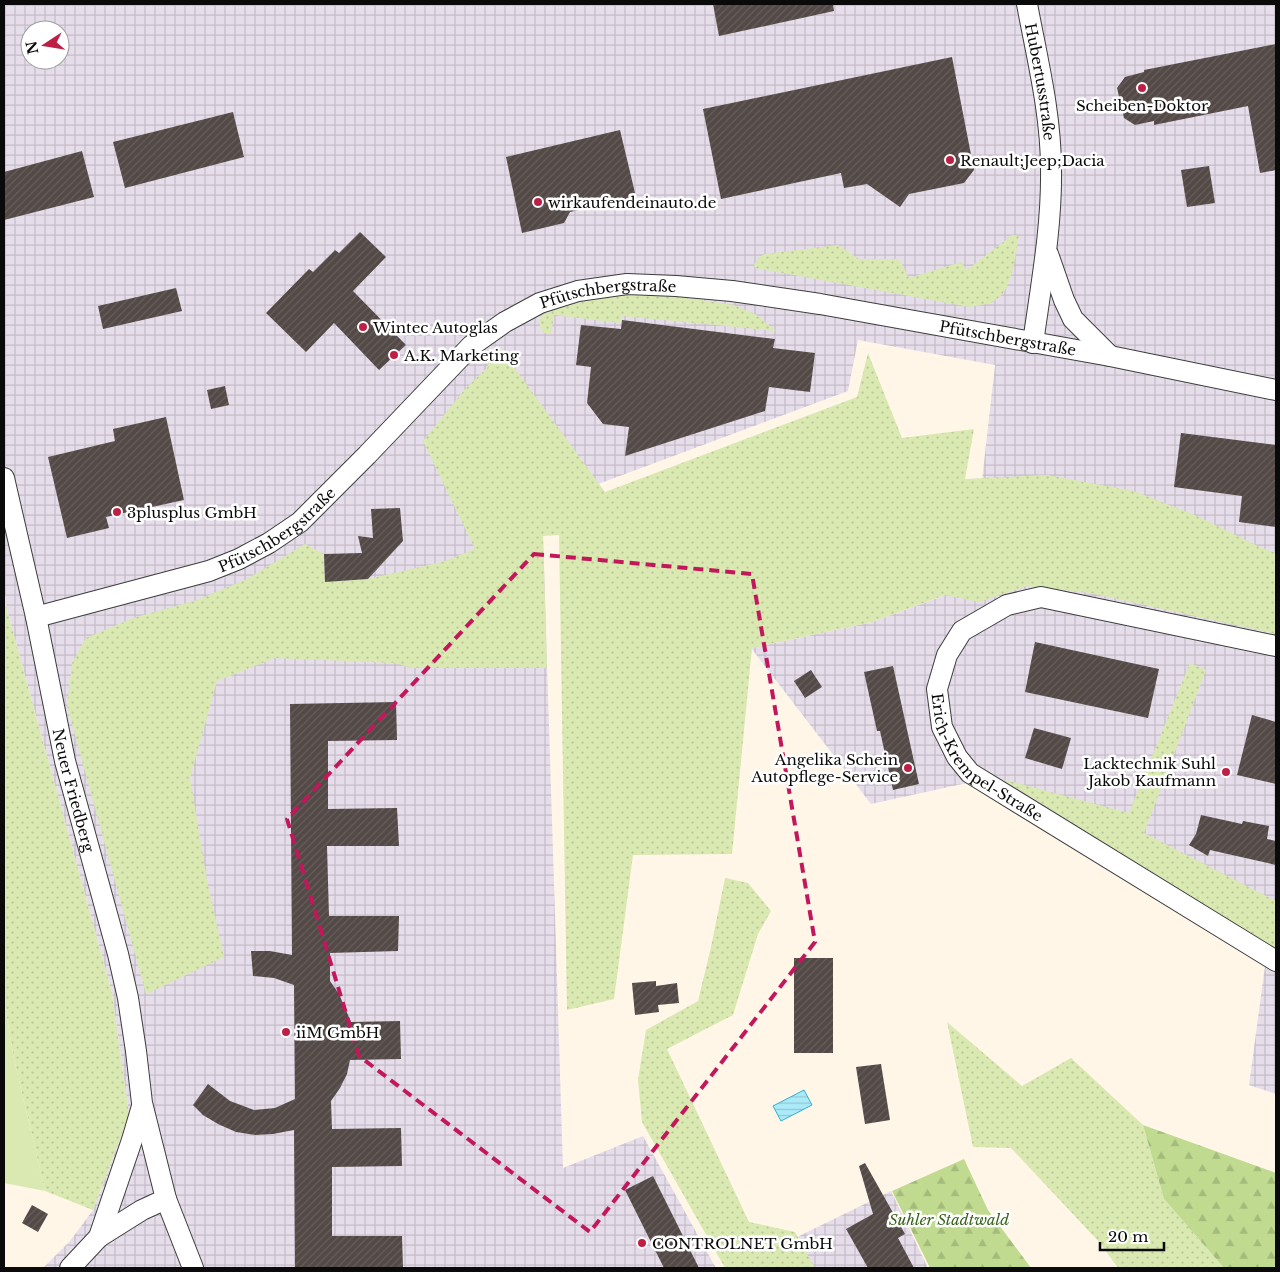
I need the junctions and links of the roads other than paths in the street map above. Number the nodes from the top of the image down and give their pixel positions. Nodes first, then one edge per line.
1 (1027, 4) edge
2 (1046, 250) junction
3 (1033, 342) junction
4 (1110, 356) junction
5 (1276, 390) edge
6 (4, 478) edge
7 (36, 617) junction
8 (1276, 646) edge
9 (1276, 961) edge
10 (142, 1103) junction
11 (166, 1199) junction
12 (99, 1237) junction
13 (70, 1268) edge
14 (193, 1268) edge

1 - 2 street, Hubertusstraße
2 - 3 street, Hubertusstraße
2 - 4 street, Hubertusstraße
3 - 4 street, Pfütschbergstraße
3 - 7 street, Pfütschbergstraße
4 - 5 street, Pfütschbergstraße
6 - 7 street, Neuer Friedberg
7 - 10 street, Neuer Friedberg
8 - 9 street, Erich-Krempel-Straße
10 - 11 street, Neuer Friedberg
10 - 12 street, Neuer Friedberg
11 - 12 street, Neuer Friedberg
11 - 14 street
12 - 13 street, Neuer Friedberg

